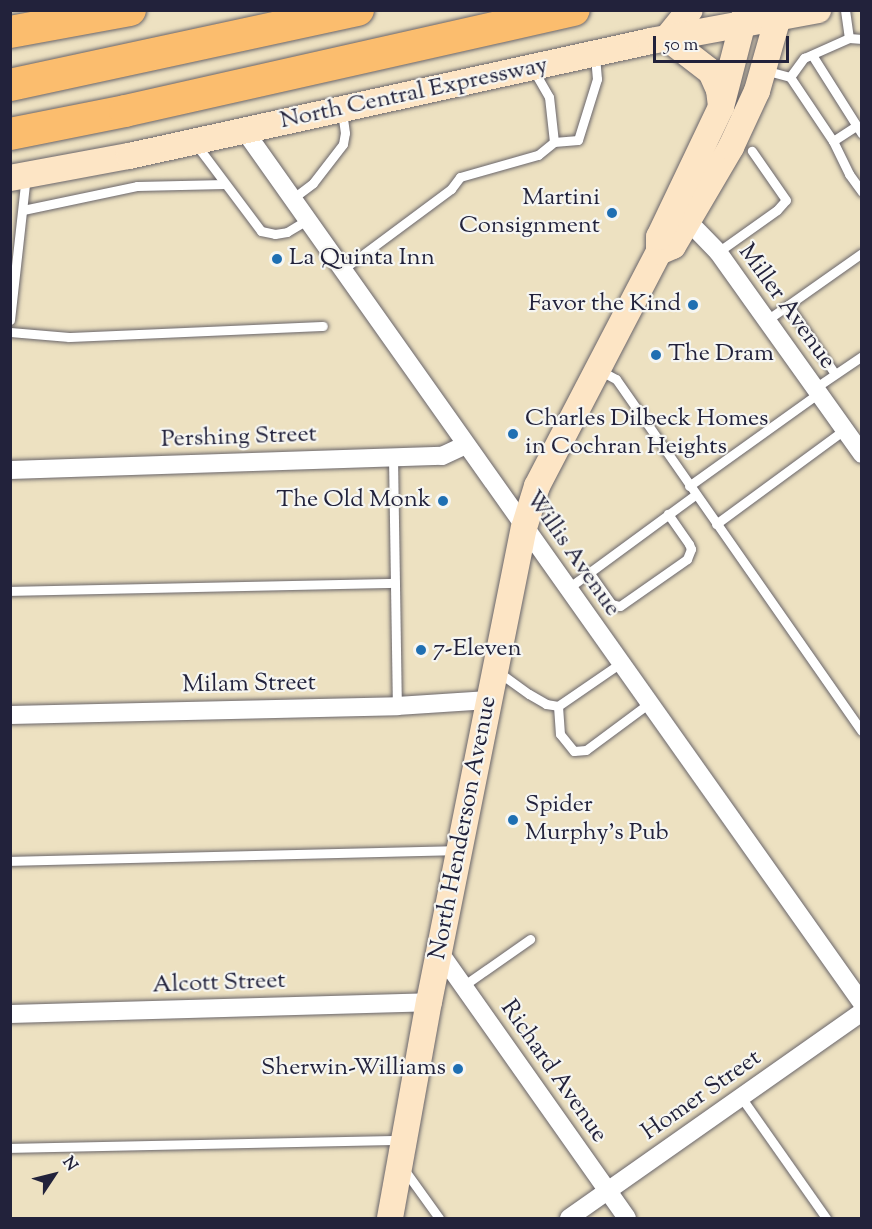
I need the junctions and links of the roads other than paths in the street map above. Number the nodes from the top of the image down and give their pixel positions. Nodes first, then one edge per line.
1 (130, 10) edge
2 (358, 10) edge
3 (574, 10) edge
4 (690, 10) edge
5 (818, 10) edge
6 (845, 10) edge
7 (779, 14) edge
8 (744, 17) edge
9 (10, 32) edge
10 (667, 38) junction
11 (849, 38) junction
12 (861, 39) edge
13 (595, 54) junction
14 (812, 55) junction
15 (533, 69) junction
16 (762, 70) junction
17 (790, 76) junction
18 (10, 85) edge
19 (720, 107) junction
20 (341, 110) junction
21 (244, 130) junction
22 (859, 130) edge
23 (10, 134) edge
24 (194, 141) junction
25 (833, 141) junction
26 (554, 142) junction
27 (752, 151) dead end
28 (19, 177) edge
29 (225, 184) junction
30 (861, 192) edge
31 (292, 199) junction
32 (23, 210) junction
33 (307, 220) junction
34 (688, 220) junction
35 (659, 252) junction
36 (718, 252) junction
37 (861, 253) edge
38 (342, 270) junction
39 (788, 305) junction
40 (10, 320) edge
41 (767, 320) junction
42 (323, 326) dead end
43 (10, 332) edge
44 (861, 356) edge
45 (598, 369) junction
46 (835, 374) junction
47 (817, 390) junction
48 (844, 430) junction
49 (465, 445) junction
50 (861, 454) edge
51 (393, 457) junction
52 (10, 470) edge
53 (689, 486) junction
54 (694, 495) junction
55 (668, 514) junction
56 (716, 524) junction
57 (524, 528) junction
58 (589, 572) junction
59 (395, 583) junction
60 (567, 589) junction
61 (10, 591) edge
62 (620, 664) junction
63 (495, 670) junction
64 (489, 700) junction
65 (648, 704) junction
66 (397, 706) junction
67 (558, 706) junction
68 (10, 715) edge
69 (861, 731) edge
70 (459, 850) junction
71 (10, 861) edge
72 (530, 939) dead end
73 (440, 953) junction
74 (463, 986) junction
75 (429, 1002) junction
76 (861, 1003) edge
77 (861, 1012) edge
78 (10, 1014) edge
79 (741, 1097) junction
80 (10, 1148) edge
81 (402, 1152) junction
82 (608, 1191) junction
83 (390, 1218) edge
84 (440, 1218) edge
85 (569, 1218) edge
86 (627, 1218) edge
87 (826, 1218) edge

1 - 9 highway
2 - 18 highway
3 - 23 highway, North Central Expressway
4 - 10 street
5 - 7 street, North Central Expressway
6 - 11 lane
7 - 8 street, North Central Expressway
7 - 16 street, North Henderson Avenue
8 - 10 street, North Central Expressway
8 - 19 street, North Henderson Avenue
10 - 13 street, North Central Expressway
10 - 19 street
11 - 12 lane
11 - 14 lane
13 - 15 street, North Central Expressway
13 - 26 lane
14 - 17 lane
14 - 22 lane
15 - 20 street, North Central Expressway
15 - 26 lane
16 - 17 lane
16 - 34 street, North Henderson Avenue
17 - 25 lane
19 - 35 street, North Henderson Avenue
20 - 21 street, North Central Expressway
20 - 31 lane
21 - 24 street, North Central Expressway
21 - 31 street, Willis Avenue
22 - 25 lane
24 - 28 street, North Central Expressway
24 - 29 lane
25 - 30 lane
26 - 38 lane
27 - 36 lane
28 - 32 lane
29 - 32 lane
29 - 33 lane
31 - 33 street, Willis Avenue
32 - 40 lane
33 - 38 street, Willis Avenue
34 - 35 street, North Henderson Avenue
34 - 36 street, Miller Avenue
35 - 45 street, North Henderson Avenue
36 - 41 street, Miller Avenue
37 - 39 lane
38 - 49 street, Willis Avenue
39 - 41 lane
39 - 46 lane
41 - 47 street, Miller Avenue
42 - 43 lane
44 - 46 lane
45 - 53 lane
45 - 57 street, North Henderson Avenue
46 - 47 lane
47 - 48 street, Miller Avenue
47 - 53 lane
48 - 50 street, Miller Avenue
48 - 56 lane
49 - 51 street, Pershing Street
49 - 57 street, Willis Avenue
51 - 52 street, Pershing Street
51 - 59 lane
53 - 54 lane
54 - 55 lane
54 - 56 lane
55 - 58 lane
55 - 58 lane
56 - 69 lane
57 - 60 street, Willis Avenue
57 - 63 street, North Henderson Avenue
58 - 60 lane
59 - 61 lane
59 - 66 lane
60 - 62 street, Willis Avenue
62 - 65 street, Willis Avenue
62 - 67 lane
63 - 64 street, North Henderson Avenue
63 - 67 lane
64 - 66 street, Milam Street
64 - 70 street, North Henderson Avenue
65 - 67 lane
65 - 76 street, Willis Avenue
66 - 68 street, Milam Street
70 - 71 lane
70 - 73 street, North Henderson Avenue
72 - 74 lane
73 - 74 street, Richard Avenue
73 - 75 street, North Henderson Avenue
74 - 82 street, Richard Avenue
75 - 78 street, Alcott Street
75 - 81 street, North Henderson Avenue
77 - 79 street, Homer Street
79 - 82 street, Homer Street
79 - 87 lane
80 - 81 lane
81 - 83 street, North Henderson Avenue
81 - 84 lane
82 - 85 street, Homer Street
82 - 86 street, Richard Avenue

